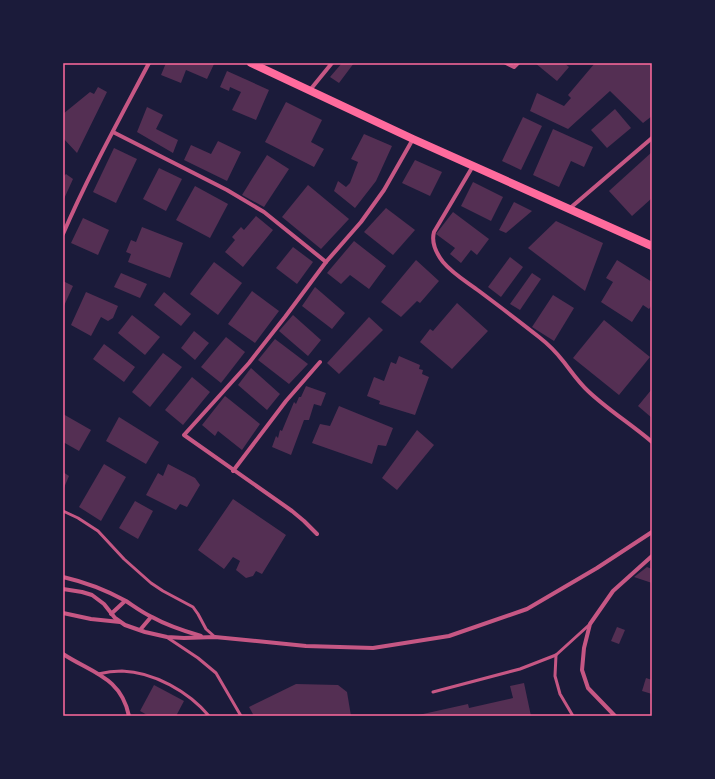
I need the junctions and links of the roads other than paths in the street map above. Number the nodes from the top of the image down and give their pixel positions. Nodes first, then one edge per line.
1 (149, 63) edge
2 (251, 63) edge
3 (332, 63) edge
4 (506, 63) edge
5 (518, 63) edge
6 (310, 90) junction
7 (113, 132) junction
8 (652, 138) edge
9 (413, 139) junction
10 (473, 166) junction
11 (569, 209) junction
12 (63, 234) edge
13 (652, 246) edge
14 (326, 262) junction
15 (320, 362) dead end
16 (652, 442) edge
17 (233, 471) junction
18 (63, 511) edge
19 (652, 532) edge
20 (317, 534) dead end
21 (652, 556) edge
22 (63, 577) edge
23 (63, 589) edge
24 (125, 601) junction
25 (63, 613) edge
26 (111, 614) junction
27 (151, 617) junction
28 (120, 622) junction
29 (590, 624) junction
30 (140, 630) junction
31 (167, 636) junction
32 (205, 637) junction
33 (215, 637) junction
34 (63, 654) edge
35 (556, 655) junction
36 (98, 674) junction
37 (434, 692) dead end
38 (129, 716) edge
39 (209, 716) edge
40 (241, 716) edge
41 (573, 716) edge
42 (615, 716) edge

1 - 7 street
2 - 6 main road
3 - 6 street
4 - 5 street
6 - 9 main road
7 - 12 street
7 - 14 street
8 - 11 street
9 - 10 main road
9 - 14 street
10 - 11 main road
10 - 16 street
11 - 13 main road
14 - 17 street
15 - 17 street
17 - 20 street
18 - 33 lane
19 - 33 street
21 - 29 street
22 - 24 street
23 - 26 street
24 - 26 street
24 - 27 street
25 - 28 street
26 - 28 street
27 - 30 street
27 - 32 street
28 - 30 street
29 - 35 lane
29 - 42 street
30 - 31 street
31 - 32 street
31 - 40 lane
32 - 33 street
34 - 36 street
35 - 37 lane
35 - 41 lane
36 - 38 street
36 - 39 lane

